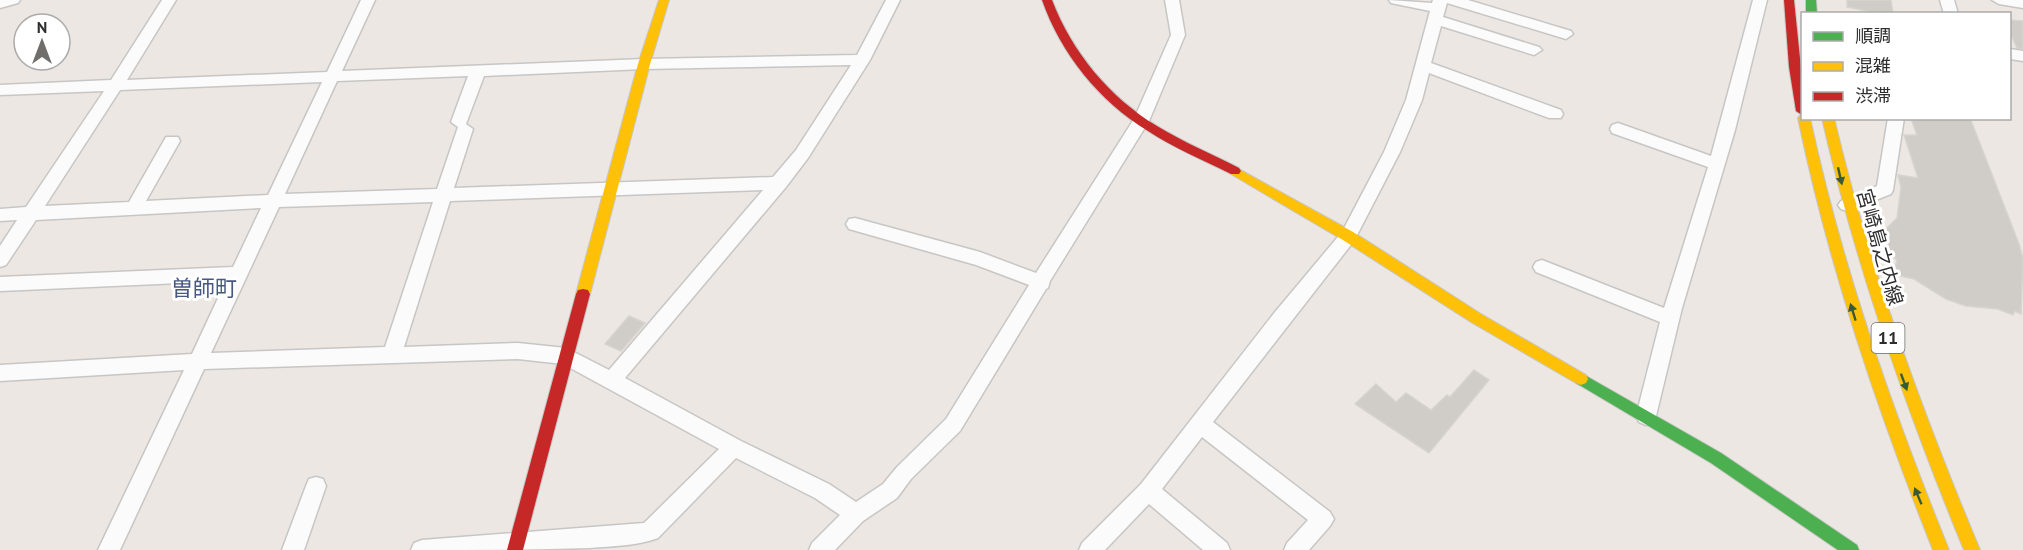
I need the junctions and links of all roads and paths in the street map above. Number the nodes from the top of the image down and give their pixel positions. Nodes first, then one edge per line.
1 (13, 0) edge
2 (169, 0) edge
3 (368, 0) edge
4 (664, 0) edge
5 (893, 0) edge
6 (1047, 0) edge
7 (1172, 0) edge
8 (1396, 0) edge
9 (1452, 0) edge
10 (1760, 0) edge
11 (1773, 0) edge
12 (1999, 0) edge
13 (0, 3) edge
14 (1789, 3) edge
15 (2023, 3) edge
16 (1437, 9) edge
17 (1807, 12) edge
18 (1566, 34) dead end
19 (1534, 51) dead end
20 (862, 60) junction
21 (644, 64) junction
22 (1424, 66) junction
23 (478, 71) junction
24 (333, 77) junction
25 (115, 87) junction
26 (0, 90) edge
27 (1801, 100) edge
28 (1556, 114) dead end
29 (1804, 120) edge
30 (1828, 120) edge
31 (1896, 120) edge
32 (1141, 121) junction
33 (1618, 129) dead end
34 (172, 141) dead end
35 (1717, 164) junction
36 (780, 183) junction
37 (611, 188) junction
38 (444, 196) junction
39 (272, 201) junction
40 (1847, 205) junction
41 (134, 208) junction
42 (32, 213) junction
43 (0, 215) edge
44 (855, 224) dead end
45 (1348, 236) junction
46 (0, 260) edge
47 (1542, 267) dead end
48 (237, 274) junction
49 (1041, 283) junction
50 (0, 284) edge
51 (1671, 319) junction
52 (392, 355) junction
53 (566, 356) junction
54 (200, 361) junction
55 (0, 373) edge
56 (612, 380) junction
57 (1646, 416) junction
58 (1200, 424) junction
59 (734, 447) junction
60 (316, 486) dead end
61 (1148, 491) junction
62 (856, 514) junction
63 (516, 546) edge
64 (109, 550) edge
65 (293, 550) edge
66 (422, 550) edge
67 (820, 550) edge
68 (1090, 550) edge
69 (1219, 550) edge
70 (1295, 550) edge
71 (1851, 550) edge
72 (1941, 550) edge
73 (1972, 550) edge

1 - 13 street
2 - 25 street
3 - 24 street
4 - 21 street
5 - 20 street
6 - 32 street
7 - 32 street
8 - 16 street
9 - 18 street
10 - 35 street
11 - 14 street
12 - 15 street
14 - 17 street
14 - 27 street
16 - 19 street
16 - 22 street
20 - 21 street
20 - 36 street
21 - 23 street
21 - 37 street
22 - 28 street
22 - 45 street
23 - 24 street
23 - 38 street
24 - 25 street
24 - 39 street
25 - 26 street
25 - 42 street
72 -> 29 street, 11
30 -> 40 street, 宮崎島之内線 / 11
31 - 40 street
32 - 45 street
32 - 49 street
33 - 35 street
34 - 41 street
35 - 51 street
36 - 37 street
36 - 56 street
37 - 38 street
37 - 53 street
38 - 39 street
38 - 52 street
39 - 41 street
39 - 48 street
40 -> 73 street, 宮崎島之内線 / 11
41 - 42 street
42 - 43 street
42 - 46 street
44 - 49 street
45 - 57 street
45 - 58 street
47 - 51 street
48 - 50 street
48 - 54 street
49 - 62 street
51 - 57 street
52 - 53 street
52 - 54 street
53 - 56 street
53 - 63 street
54 - 55 street
54 - 64 street
56 - 59 street
57 - 71 street
58 - 61 street
58 - 70 street
59 - 62 street
59 - 63 street
60 - 65 street
61 - 68 street
61 - 69 street
62 - 67 street
63 - 66 street

